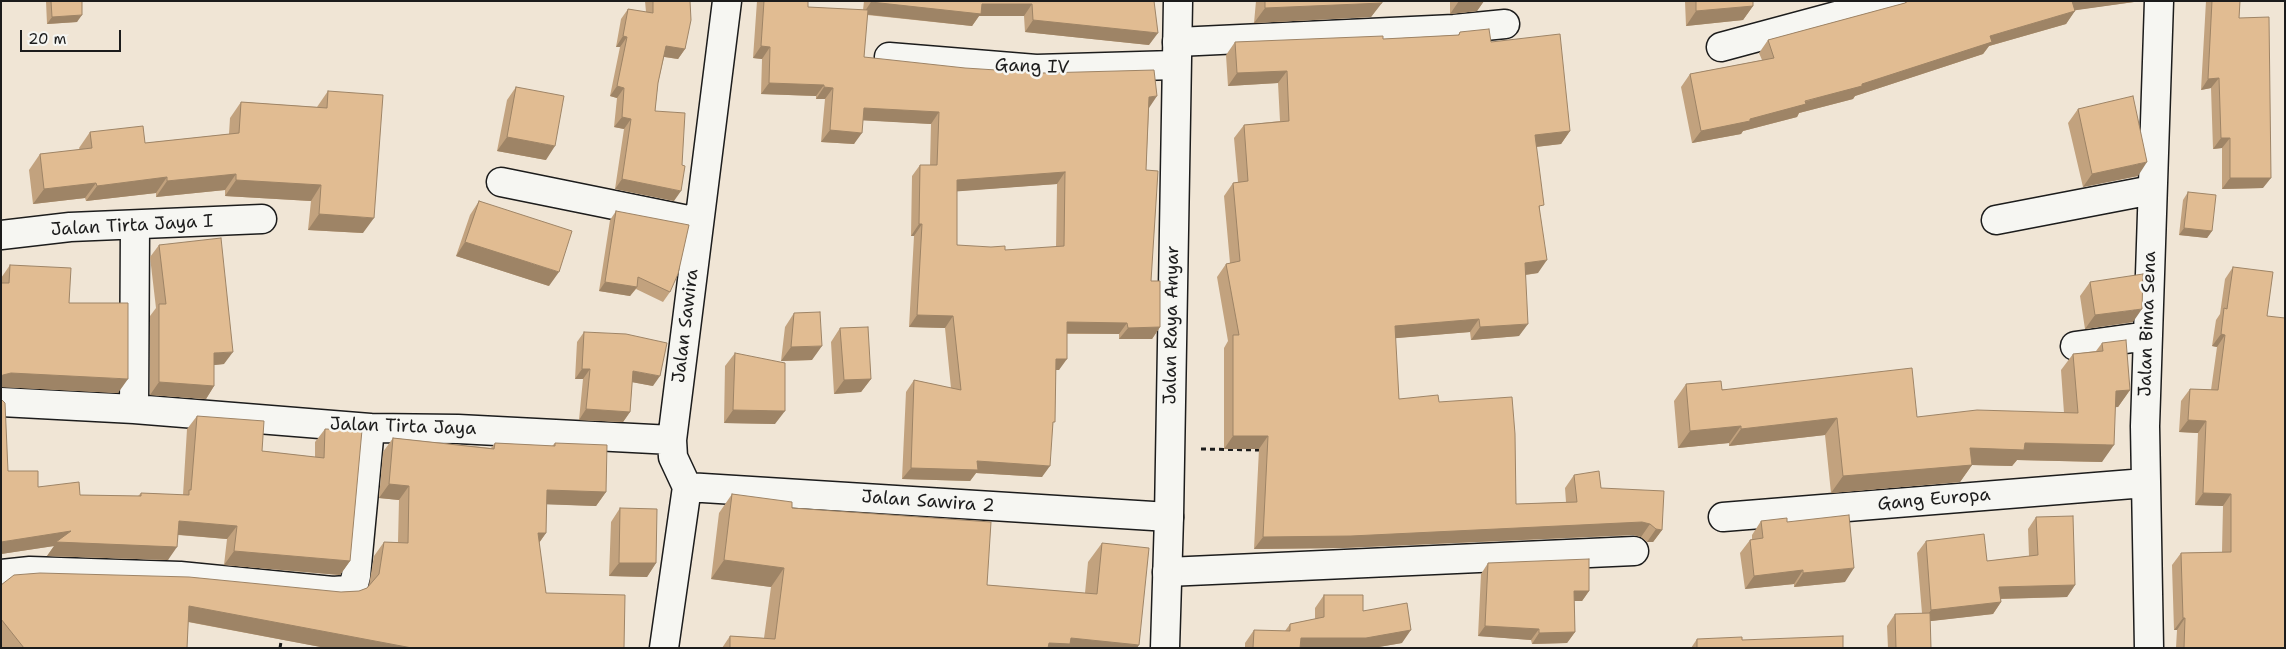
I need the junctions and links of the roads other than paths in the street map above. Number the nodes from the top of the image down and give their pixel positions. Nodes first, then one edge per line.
1 (726, 1) edge
2 (1178, 1) edge
3 (1892, 1) edge
4 (2159, 1) edge
5 (1505, 24) dead end
6 (1721, 47) dead end
7 (1176, 54) junction
8 (889, 57) dead end
9 (501, 182) dead end
10 (2152, 190) junction
11 (262, 219) dead end
12 (1996, 220) dead end
13 (698, 222) junction
14 (135, 225) junction
15 (1, 236) edge
16 (2148, 336) junction
17 (2075, 346) dead end
18 (1, 402) edge
19 (134, 409) junction
20 (370, 428) junction
21 (672, 440) junction
22 (2145, 484) junction
23 (687, 487) junction
24 (1169, 517) junction
25 (1723, 517) dead end
26 (1634, 551) dead end
27 (1167, 572) junction
28 (1, 574) edge
29 (664, 648) edge
30 (1165, 648) edge
31 (2149, 648) edge

1 - 13 street, Jalan Sawira
2 - 7 street, Jalan Raya Anyar
3 - 6 street
4 - 10 street, Jalan Bima Sena
5 - 7 street, Gang IV
7 - 8 street, Gang IV
7 - 24 street, Jalan Raya Anyar
9 - 13 street
10 - 12 street
10 - 16 street, Jalan Bima Sena
11 - 14 street, Jalan Tirta Jaya I
13 - 21 street, Jalan Sawira
14 - 15 street, Jalan Tirta Jaya I
14 - 19 street
16 - 17 street
16 - 22 street, Jalan Bima Sena
18 - 19 street, Jalan Tirta Jaya
19 - 20 street, Jalan Tirta Jaya
20 - 21 street, Jalan Tirta Jaya
20 - 28 street
21 - 23 street, Jalan Sawira
22 - 25 street, Gang Europa
22 - 31 street, Jalan Bima Sena
23 - 24 street, Jalan Sawira 2
23 - 29 street
24 - 27 street, Jalan Raya Anyar
26 - 27 street
27 - 30 street, Jalan Raya Anyar

